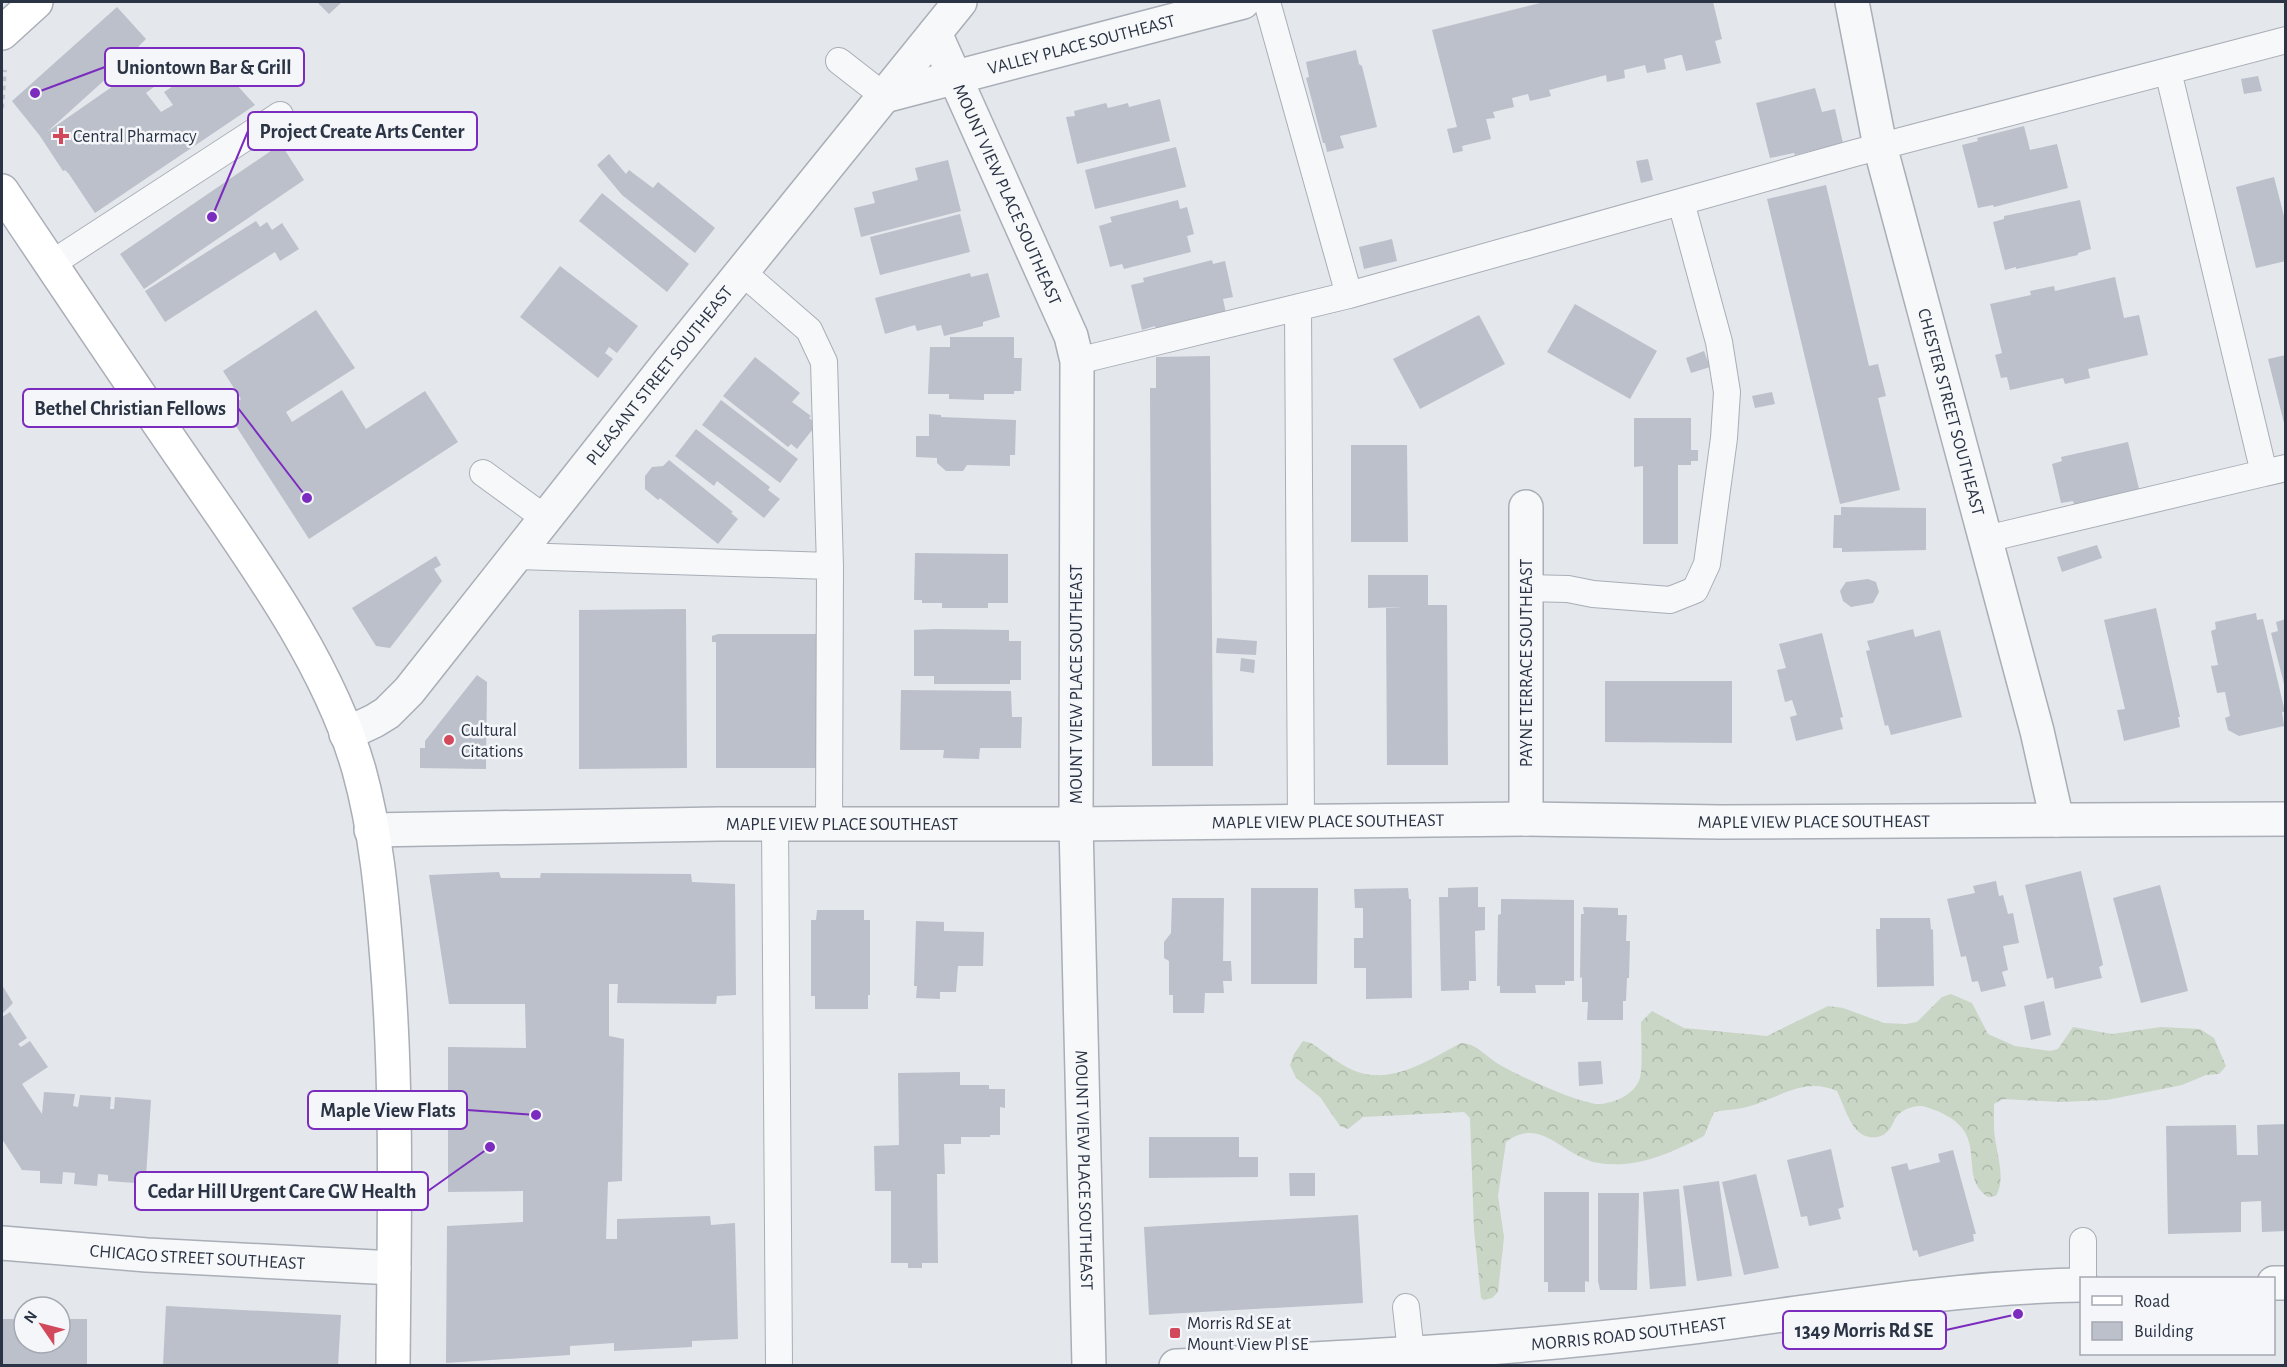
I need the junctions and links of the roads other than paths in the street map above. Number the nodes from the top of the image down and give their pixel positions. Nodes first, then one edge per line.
1 (36, 2) edge
2 (1243, 2) edge
3 (1267, 2) edge
4 (1852, 2) edge
5 (948, 12) edge
6 (2286, 40) edge
7 (4, 48) edge
8 (839, 61) dead end
9 (2168, 71) junction
10 (953, 77) junction
11 (884, 96) junction
12 (280, 115) dead end
13 (1880, 146) junction
14 (2, 191) edge
15 (1681, 202) junction
16 (51, 264) junction
17 (742, 272) junction
18 (1349, 295) junction
19 (1298, 308) junction
20 (1077, 361) junction
21 (2275, 471) edge
22 (483, 473) dead end
23 (1526, 507) dead end
24 (546, 519) junction
25 (1986, 539) junction
26 (518, 556) junction
27 (830, 566) junction
28 (1526, 588) junction
29 (346, 734) junction
30 (1526, 819) junction
31 (2286, 819) edge
32 (2057, 820) junction
33 (1301, 823) junction
34 (775, 824) junction
35 (829, 824) junction
36 (1076, 824) junction
37 (371, 830) junction
38 (2083, 1241) dead end
39 (2, 1243) edge
40 (394, 1268) junction
41 (2084, 1277) edge
42 (2080, 1286) edge
43 (1406, 1307) dead end
44 (1412, 1352) junction
45 (393, 1365) edge
46 (779, 1365) edge
47 (1089, 1365) edge
48 (1176, 1365) edge

1 - 7 main road
2 - 10 street, VALLEY PLACE SOUTHEAST
3 - 18 lane
4 - 13 street, CHESTER STREET SOUTHEAST
5 - 10 street, MOUNT VIEW PLACE SOUTHEAST
5 - 11 street, PLEASANT STREET SOUTHEAST
6 - 9 lane
8 - 11 lane
9 - 13 lane
9 - 21 lane
10 - 11 street, VALLEY PLACE SOUTHEAST
10 - 20 street, MOUNT VIEW PLACE SOUTHEAST
11 - 17 street, PLEASANT STREET SOUTHEAST
12 - 16 lane
13 - 15 lane
13 - 25 street, CHESTER STREET SOUTHEAST
14 - 16 main road
15 - 18 lane
15 - 28 lane
16 - 29 main road
17 - 24 street, PLEASANT STREET SOUTHEAST
17 - 27 lane
18 - 19 lane
19 - 20 lane
19 - 33 lane
20 - 36 street, MOUNT VIEW PLACE SOUTHEAST
21 - 25 lane
22 - 24 lane
23 - 28 street, PAYNE TERRACE SOUTHEAST
24 - 26 street, PLEASANT STREET SOUTHEAST
25 - 32 street, CHESTER STREET SOUTHEAST
26 - 27 lane
26 - 29 street, PLEASANT STREET SOUTHEAST
27 - 35 lane
28 - 30 street, PAYNE TERRACE SOUTHEAST
29 - 37 main road
30 - 32 street, MAPLE VIEW PLACE SOUTHEAST
30 - 33 street, MAPLE VIEW PLACE SOUTHEAST
31 - 32 street, MAPLE VIEW PLACE SOUTHEAST
33 - 36 street, MAPLE VIEW PLACE SOUTHEAST
34 - 35 street, MAPLE VIEW PLACE SOUTHEAST
34 - 37 street, MAPLE VIEW PLACE SOUTHEAST
34 - 46 lane
35 - 36 street, MAPLE VIEW PLACE SOUTHEAST
36 - 47 street, MOUNT VIEW PLACE SOUTHEAST
37 - 40 main road
38 - 41 lane
39 - 40 street, CHICAGO STREET SOUTHEAST
40 - 45 main road
42 - 44 street, MORRIS ROAD SOUTHEAST
43 - 44 lane
44 - 48 street, MORRIS ROAD SOUTHEAST

